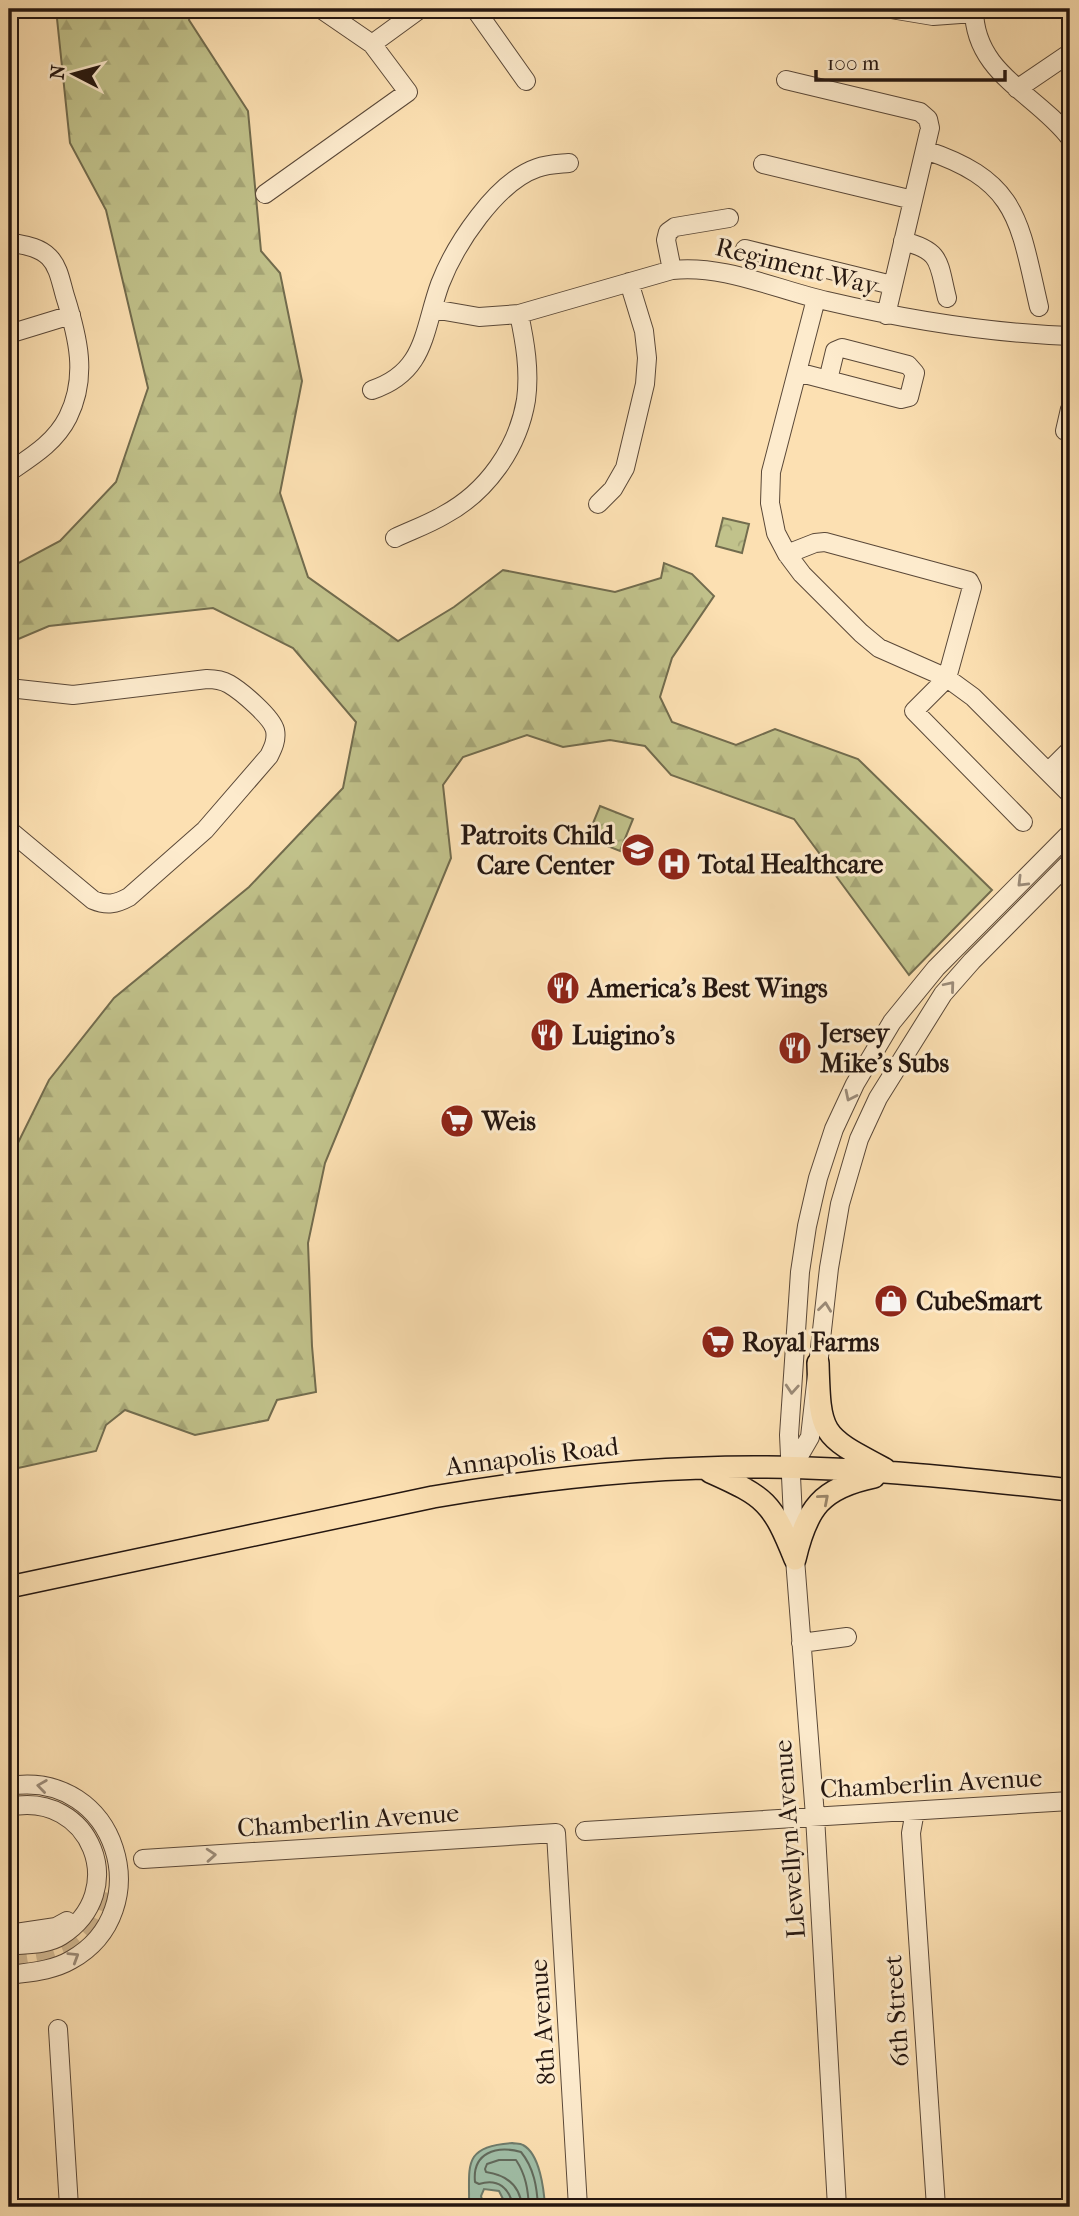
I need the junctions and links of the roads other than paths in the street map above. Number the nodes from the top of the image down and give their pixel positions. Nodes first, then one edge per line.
1 (321, 9) edge
2 (420, 9) edge
3 (475, 9) edge
4 (891, 9) edge
5 (974, 11) edge
6 (372, 44) junction
7 (1070, 53) edge
8 (786, 80) dead end
9 (526, 81) dead end
10 (1017, 89) junction
11 (1070, 138) edge
12 (925, 150) junction
13 (569, 163) dead end
14 (763, 164) dead end
15 (265, 194) dead end
16 (913, 200) junction
17 (729, 218) dead end
18 (903, 241) junction
19 (9, 242) edge
20 (745, 249) dead end
21 (672, 270) junction
22 (629, 282) junction
23 (892, 285) junction
24 (947, 298) dead end
25 (816, 299) junction
26 (1039, 307) dead end
27 (433, 309) junction
28 (519, 314) junction
29 (71, 315) junction
30 (886, 315) junction
31 (9, 334) edge
32 (1070, 336) edge
33 (797, 372) junction
34 (828, 380) junction
35 (372, 390) dead end
36 (1070, 409) edge
37 (1070, 432) edge
38 (9, 472) edge
39 (598, 504) dead end
40 (395, 538) dead end
41 (787, 554) junction
42 (947, 678) junction
43 (9, 688) edge
44 (1070, 750) edge
45 (1048, 772) junction
46 (1070, 794) edge
47 (1023, 822) dead end
48 (9, 830) edge
49 (1070, 834) edge
50 (1070, 862) edge
51 (818, 1363) junction
52 (792, 1468) junction
53 (705, 1469) junction
54 (892, 1473) junction
55 (1070, 1490) edge
56 (795, 1559) junction
57 (9, 1587) edge
58 (847, 1637) dead end
59 (802, 1643) junction
60 (9, 1786) edge
61 (1070, 1801) edge
62 (9, 1807) edge
63 (915, 1811) junction
64 (815, 1816) junction
65 (585, 1831) dead end
66 (556, 1833) joint
67 (142, 1859) dead end
68 (98, 1868) junction
69 (9, 1934) edge
70 (9, 1946) edge
71 (9, 1975) edge
72 (58, 2029) dead end
73 (69, 2207) edge
74 (578, 2207) edge
75 (837, 2207) edge
76 (936, 2207) edge

1 - 6 street
2 - 6 street
3 - 9 street
4 - 5 street
5 - 10 street
6 - 15 street
7 - 10 street
8 - 12 street
10 - 11 street
12 - 16 street
12 - 26 street
13 - 27 street
14 - 16 street
16 - 18 street
17 - 21 street
18 - 23 street
18 - 24 street
19 - 29 street
20 - 23 street
21 - 22 street, Regiment Way
21 - 25 street, Regiment Way
22 - 28 street, Regiment Way
22 - 39 street
23 - 30 street
25 - 30 street, Regiment Way
25 - 33 street
27 - 28 street, Regiment Way
27 - 35 street
28 - 40 street
29 - 31 street
29 - 38 street
30 - 32 street, Regiment Way
33 - 34 street
33 - 41 street
34 - 34 street
36 - 37 street
41 - 42 street
41 - 42 street
42 - 45 street
42 - 47 street
43 - 48 street
44 - 45 street
45 - 46 street
49 -> 52 street, Llewellyn Avenue
51 -> 50 street
51 - 52 street
51 - 54 main road
52 - 53 main road, Annapolis Road
52 - 54 main road, Annapolis Road
52 - 56 street, Llewellyn Avenue
53 - 56 main road
53 - 57 main road, Annapolis Road
54 - 55 main road, Annapolis Road
56 -> 54 main road
56 - 59 street, Llewellyn Avenue
58 - 59 street
59 - 64 street, Llewellyn Avenue
71 -> 60 street
61 - 63 street, Chamberlin Avenue
62 - 68 street
63 - 64 street, Chamberlin Avenue
63 - 76 street, 6th Street
64 - 65 street, Chamberlin Avenue
64 - 75 street, Llewellyn Avenue
67 -> 66 street, Chamberlin Avenue
66 - 74 street, 8th Avenue
68 - 69 street
68 - 70 street
72 - 73 street

